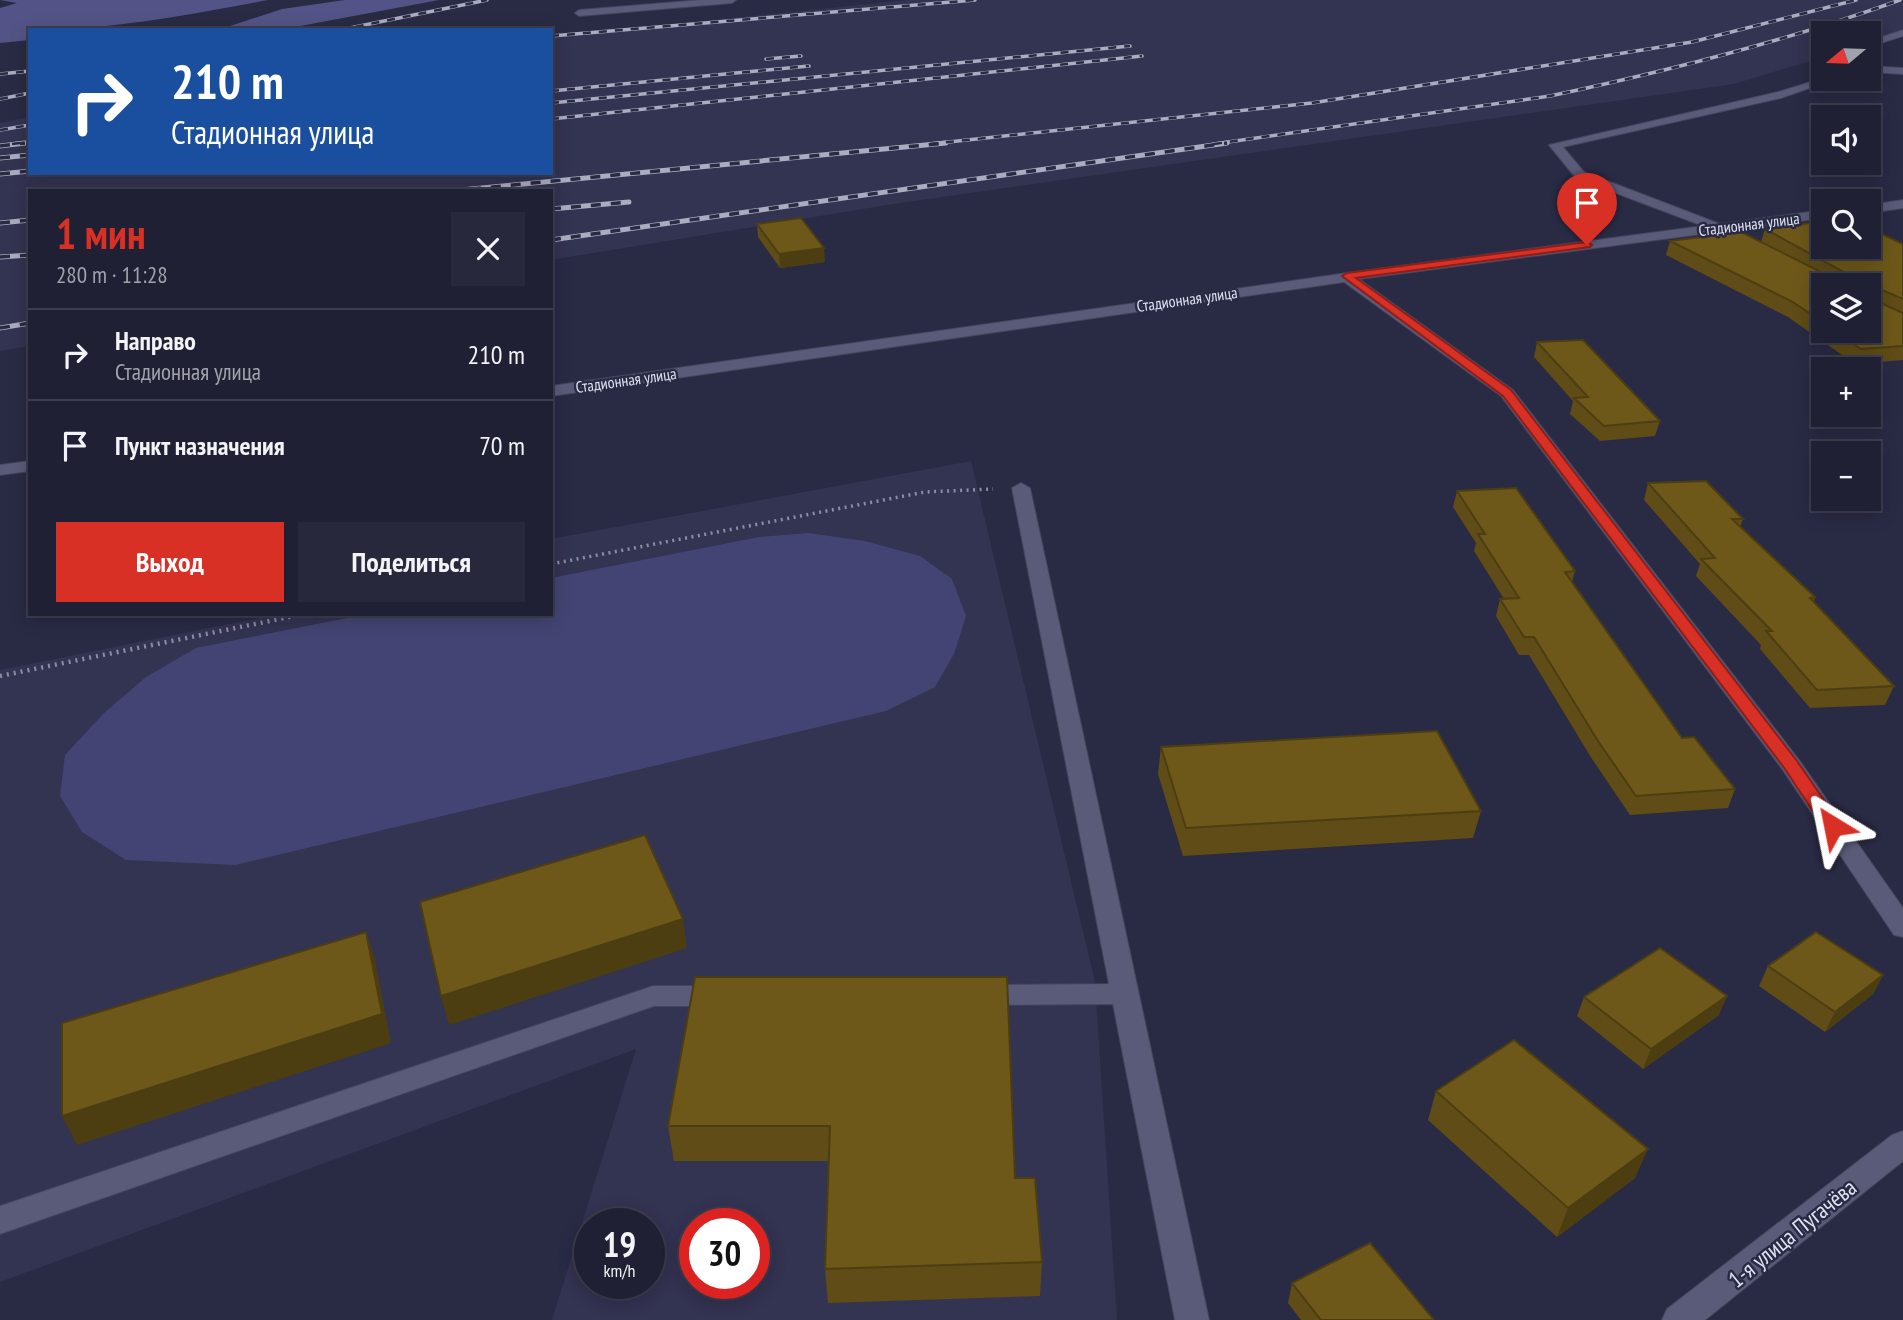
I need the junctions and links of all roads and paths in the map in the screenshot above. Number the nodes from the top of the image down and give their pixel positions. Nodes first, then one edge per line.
1 (732, 0) edge
2 (579, 13) dead end
3 (1903, 33) edge
4 (1881, 40) edge
5 (1881, 70) edge
6 (1903, 71) edge
7 (1811, 85) edge
8 (1903, 204) edge
9 (1881, 207) edge
10 (1811, 216) edge
11 (1720, 228) junction
12 (1744, 240) edge
13 (1347, 276) junction
14 (553, 391) edge
15 (28, 466) edge
16 (0, 470) edge
17 (1021, 488) joint
18 (553, 564) edge
19 (294, 616) edge
20 (0, 676) edge
21 (1903, 928) edge
22 (1126, 994) junction
23 (949, 995) edge
24 (744, 996) edge
25 (1903, 1144) edge
26 (0, 1220) edge
27 (1192, 1320) edge
28 (1679, 1320) edge

1 - 2 street
3 - 4 street
5 - 6 street
7 - 11 street
8 - 9 street
10 - 11 street, Стадионная улица
11 - 12 street
11 - 13 street, Стадионная улица
13 - 14 street, Стадионная улица
13 - 21 street
15 - 16 street
17 - 18 path
17 - 22 street
19 - 20 path
22 - 23 street
22 - 27 street
24 - 26 street
25 - 28 street, 1-я улица Пугачёва

